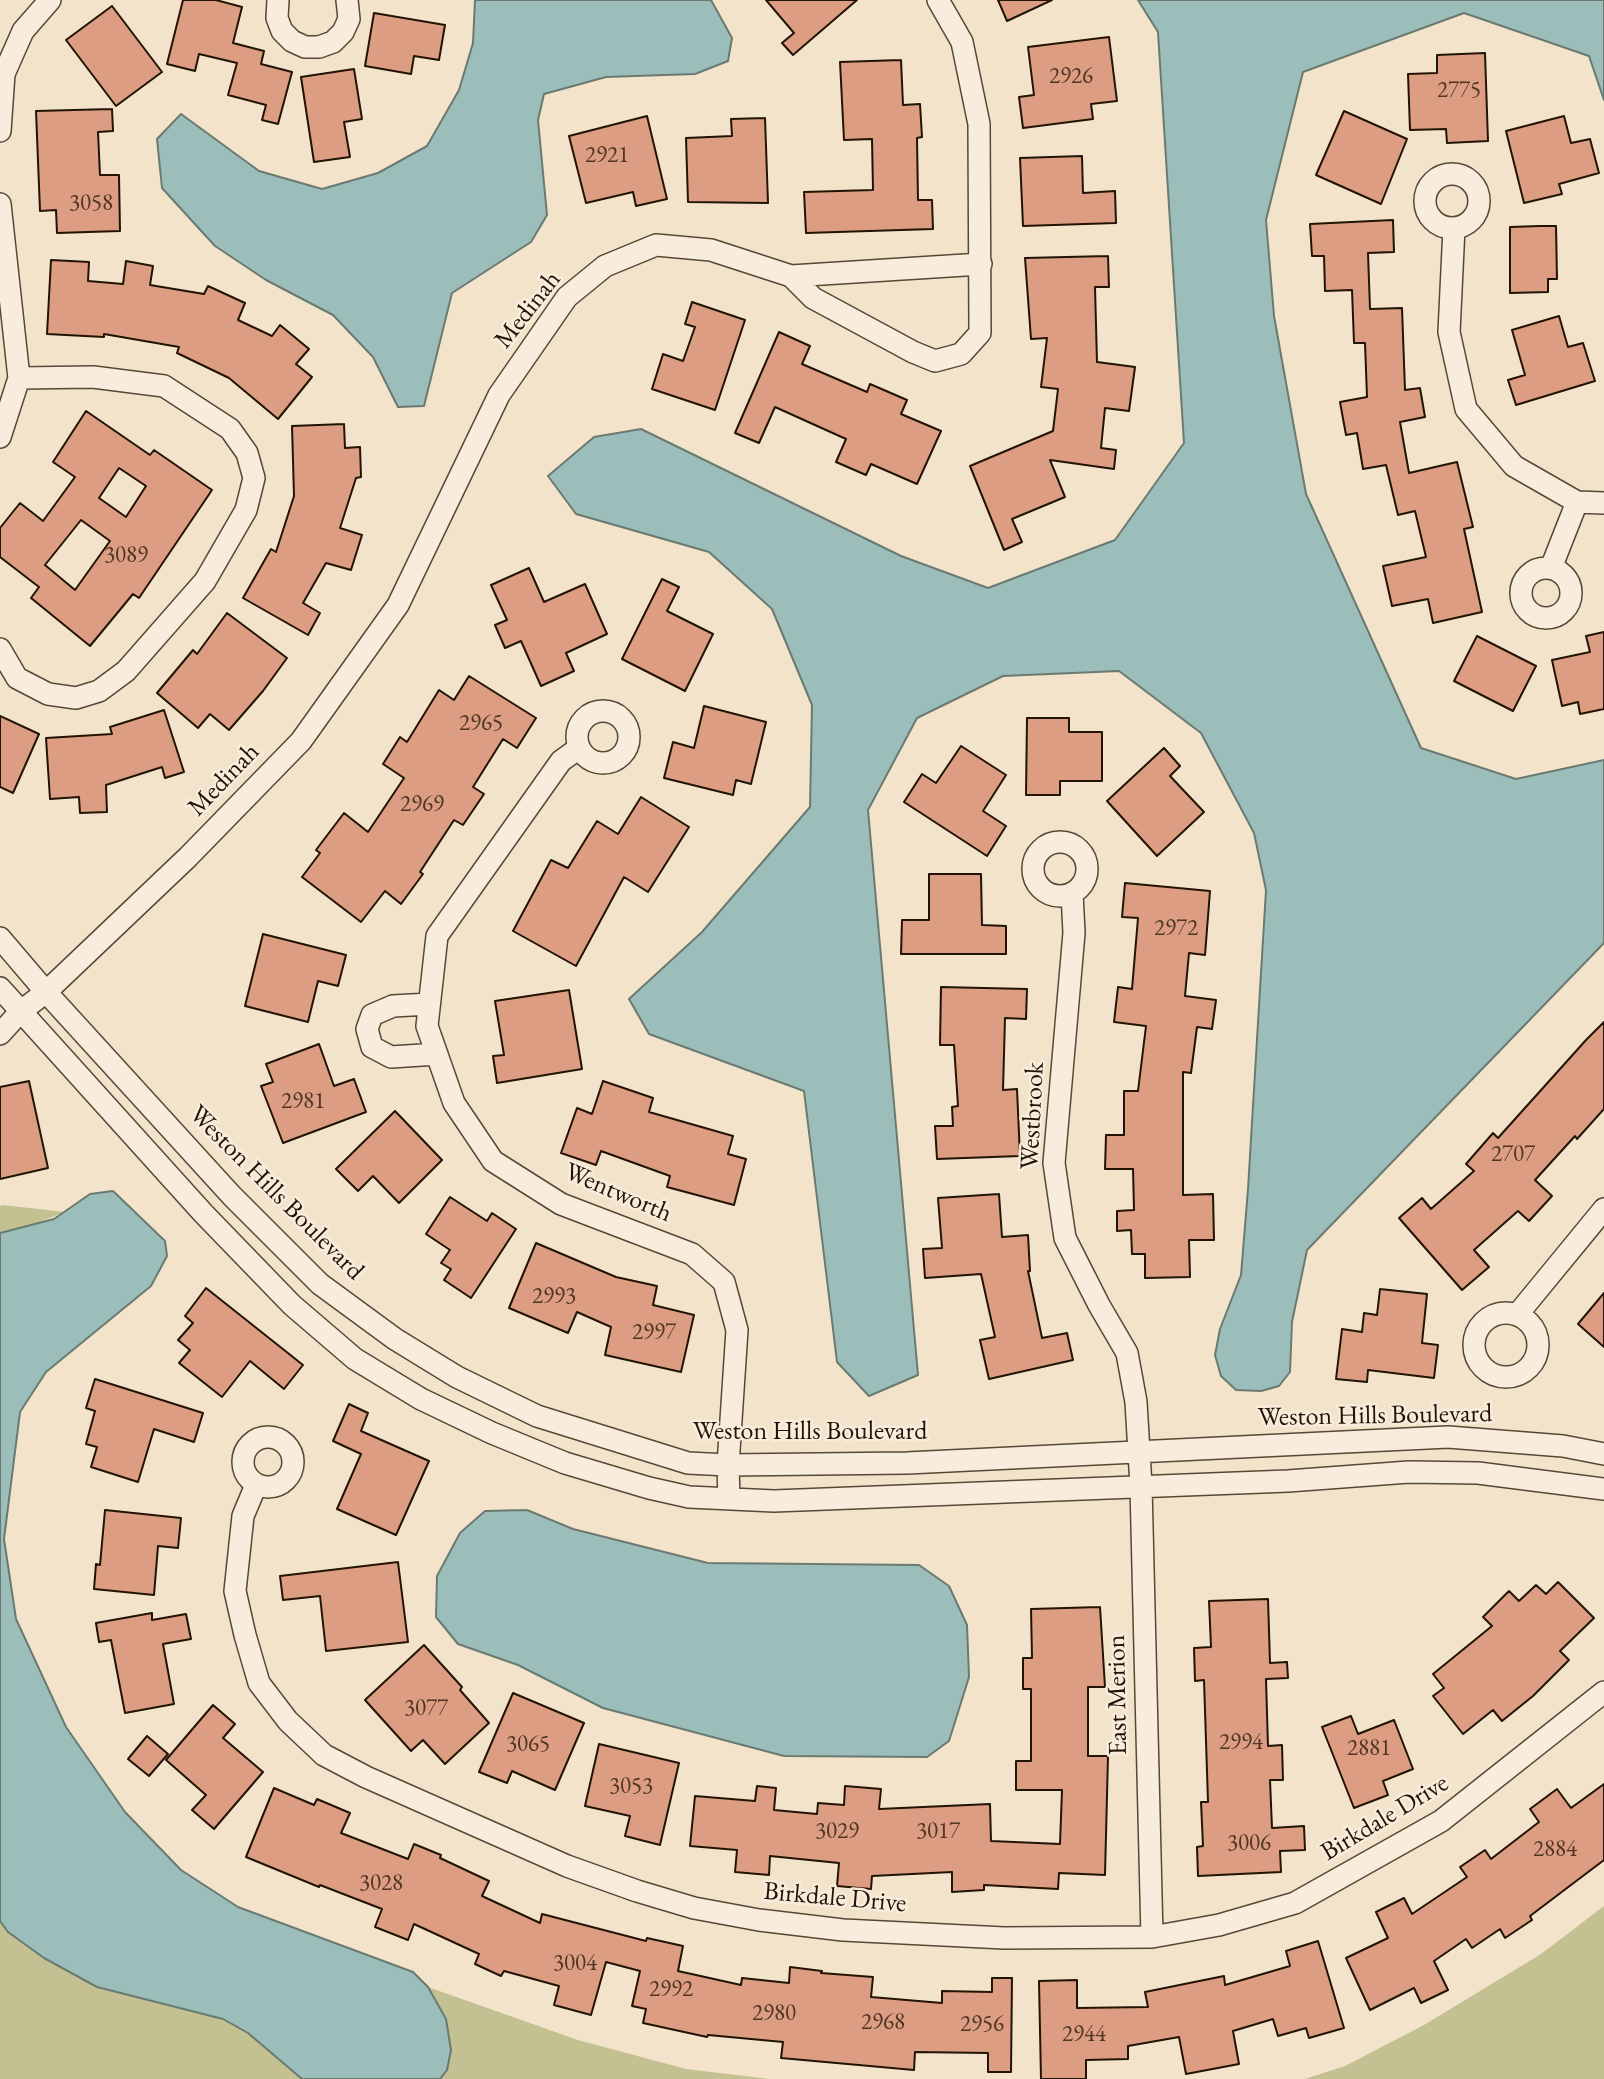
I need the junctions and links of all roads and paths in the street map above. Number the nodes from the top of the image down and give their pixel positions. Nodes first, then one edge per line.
1 (50, 0) edge
2 (278, 0) edge
3 (347, 0) edge
4 (937, 0) edge
5 (0, 131) edge
6 (0, 204) edge
7 (1454, 228) dead end
8 (981, 264) junction
9 (791, 276) junction
10 (19, 378) junction
11 (0, 437) edge
12 (1577, 502) junction
13 (1604, 503) edge
14 (1552, 568) dead end
15 (0, 649) edge
16 (579, 748) dead end
17 (1072, 893) dead end
18 (0, 938) edge
19 (0, 988) edge
20 (46, 992) junction
21 (429, 1004) junction
22 (20, 1012) junction
23 (0, 1034) edge
24 (437, 1054) junction
25 (1604, 1209) edge
26 (1517, 1315) dead end
27 (1140, 1452) junction
28 (1604, 1454) edge
29 (728, 1465) junction
30 (256, 1485) dead end
31 (1141, 1486) junction
32 (1604, 1489) edge
33 (729, 1499) junction
34 (1604, 1692) edge
35 (1152, 1937) junction

1 - 5 street
2 - 3 street
4 - 8 street, Medinah
6 - 10 street
7 - 12 street
8 - 9 street
8 - 9 street, Medinah
9 - 20 street, Medinah
10 - 11 street
10 - 15 street
12 - 13 street
12 - 14 street
16 - 21 street, Wentworth
17 - 27 street, Westbrook
18 - 20 street, Weston Hills Boulevard
19 - 22 street
20 - 22 street, Medinah
20 - 29 street, Weston Hills Boulevard
21 - 24 street, Wentworth
21 - 24 street
22 - 23 street, Medinah
22 - 33 street
24 - 29 street, Wentworth
25 - 26 street
27 - 28 street, Weston Hills Boulevard
27 - 29 street, Weston Hills Boulevard
27 - 31 street, East Merion
29 - 33 street, Wentworth
30 - 35 street, Birkdale Drive
31 - 32 street
31 - 33 street
31 - 35 street, East Merion
34 - 35 street, Birkdale Drive

